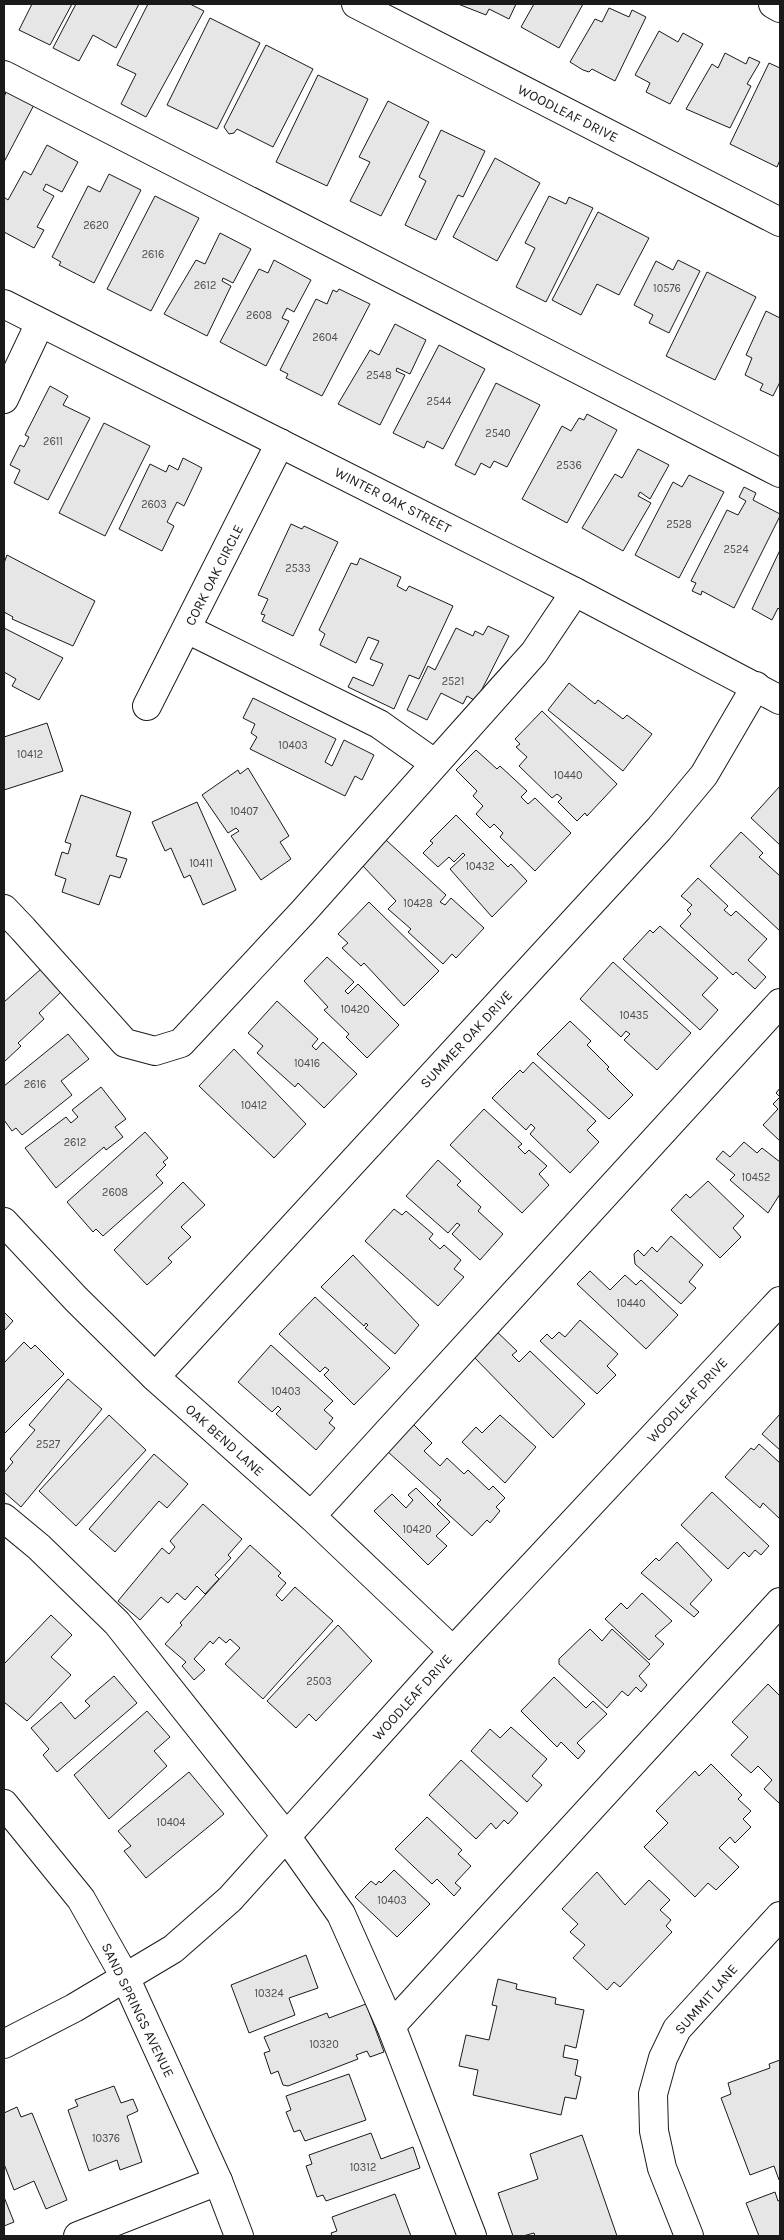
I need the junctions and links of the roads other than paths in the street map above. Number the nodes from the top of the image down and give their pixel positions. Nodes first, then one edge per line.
1 (356, 4) edge
2 (773, 4) edge
3 (780, 8) edge
4 (4, 75) edge
5 (780, 222) edge
6 (4, 304) edge
7 (40, 323) junction
8 (4, 399) edge
9 (280, 443) junction
10 (780, 473) edge
11 (575, 592) junction
12 (187, 629) junction
13 (756, 686) junction
14 (780, 700) edge
15 (147, 706) dead end
16 (434, 763) junction
17 (4, 909) edge
18 (780, 1003) edge
19 (4, 1222) edge
20 (780, 1301) edge
21 (155, 1377) junction
22 (311, 1516) junction
23 (4, 1518) edge
24 (780, 1602) edge
25 (453, 1651) junction
26 (4, 1804) edge
27 (286, 1836) junction
28 (780, 1916) edge
29 (125, 1977) junction
30 (391, 2026) junction
31 (4, 2044) edge
32 (218, 2181) junction
33 (78, 2236) edge
34 (239, 2236) edge
35 (472, 2236) edge
36 (690, 2236) edge

1 - 5 street, WOODLEAF DRIVE
2 - 3 street
4 - 10 street
6 - 7 street, WINTER OAK STREET
7 - 8 street
7 - 9 street, WINTER OAK STREET
9 - 11 street, WINTER OAK STREET
9 - 12 street, CORK OAK CIRCLE
11 - 13 street, WINTER OAK STREET
11 - 16 street
12 - 15 street, CORK OAK CIRCLE
12 - 16 street
13 - 14 street, WINTER OAK STREET
13 - 21 street, SUMMER OAK DRIVE
16 - 17 street
18 - 22 street
19 - 21 street, OAK BEND LANE
20 - 25 street, WOODLEAF DRIVE
21 - 22 street, OAK BEND LANE
22 - 25 street, OAK BEND LANE
23 - 27 street
24 - 30 street
25 - 27 street, WOODLEAF DRIVE
26 - 29 street, SAND SPRINGS AVENUE
27 - 29 street, WOODLEAF DRIVE
27 - 30 street
28 - 36 street, SUMMIT LANE
29 - 31 street, WOODLEAF DRIVE
29 - 32 street, SAND SPRINGS AVENUE
30 - 35 street
32 - 33 street
32 - 34 street, SAND SPRINGS AVENUE

